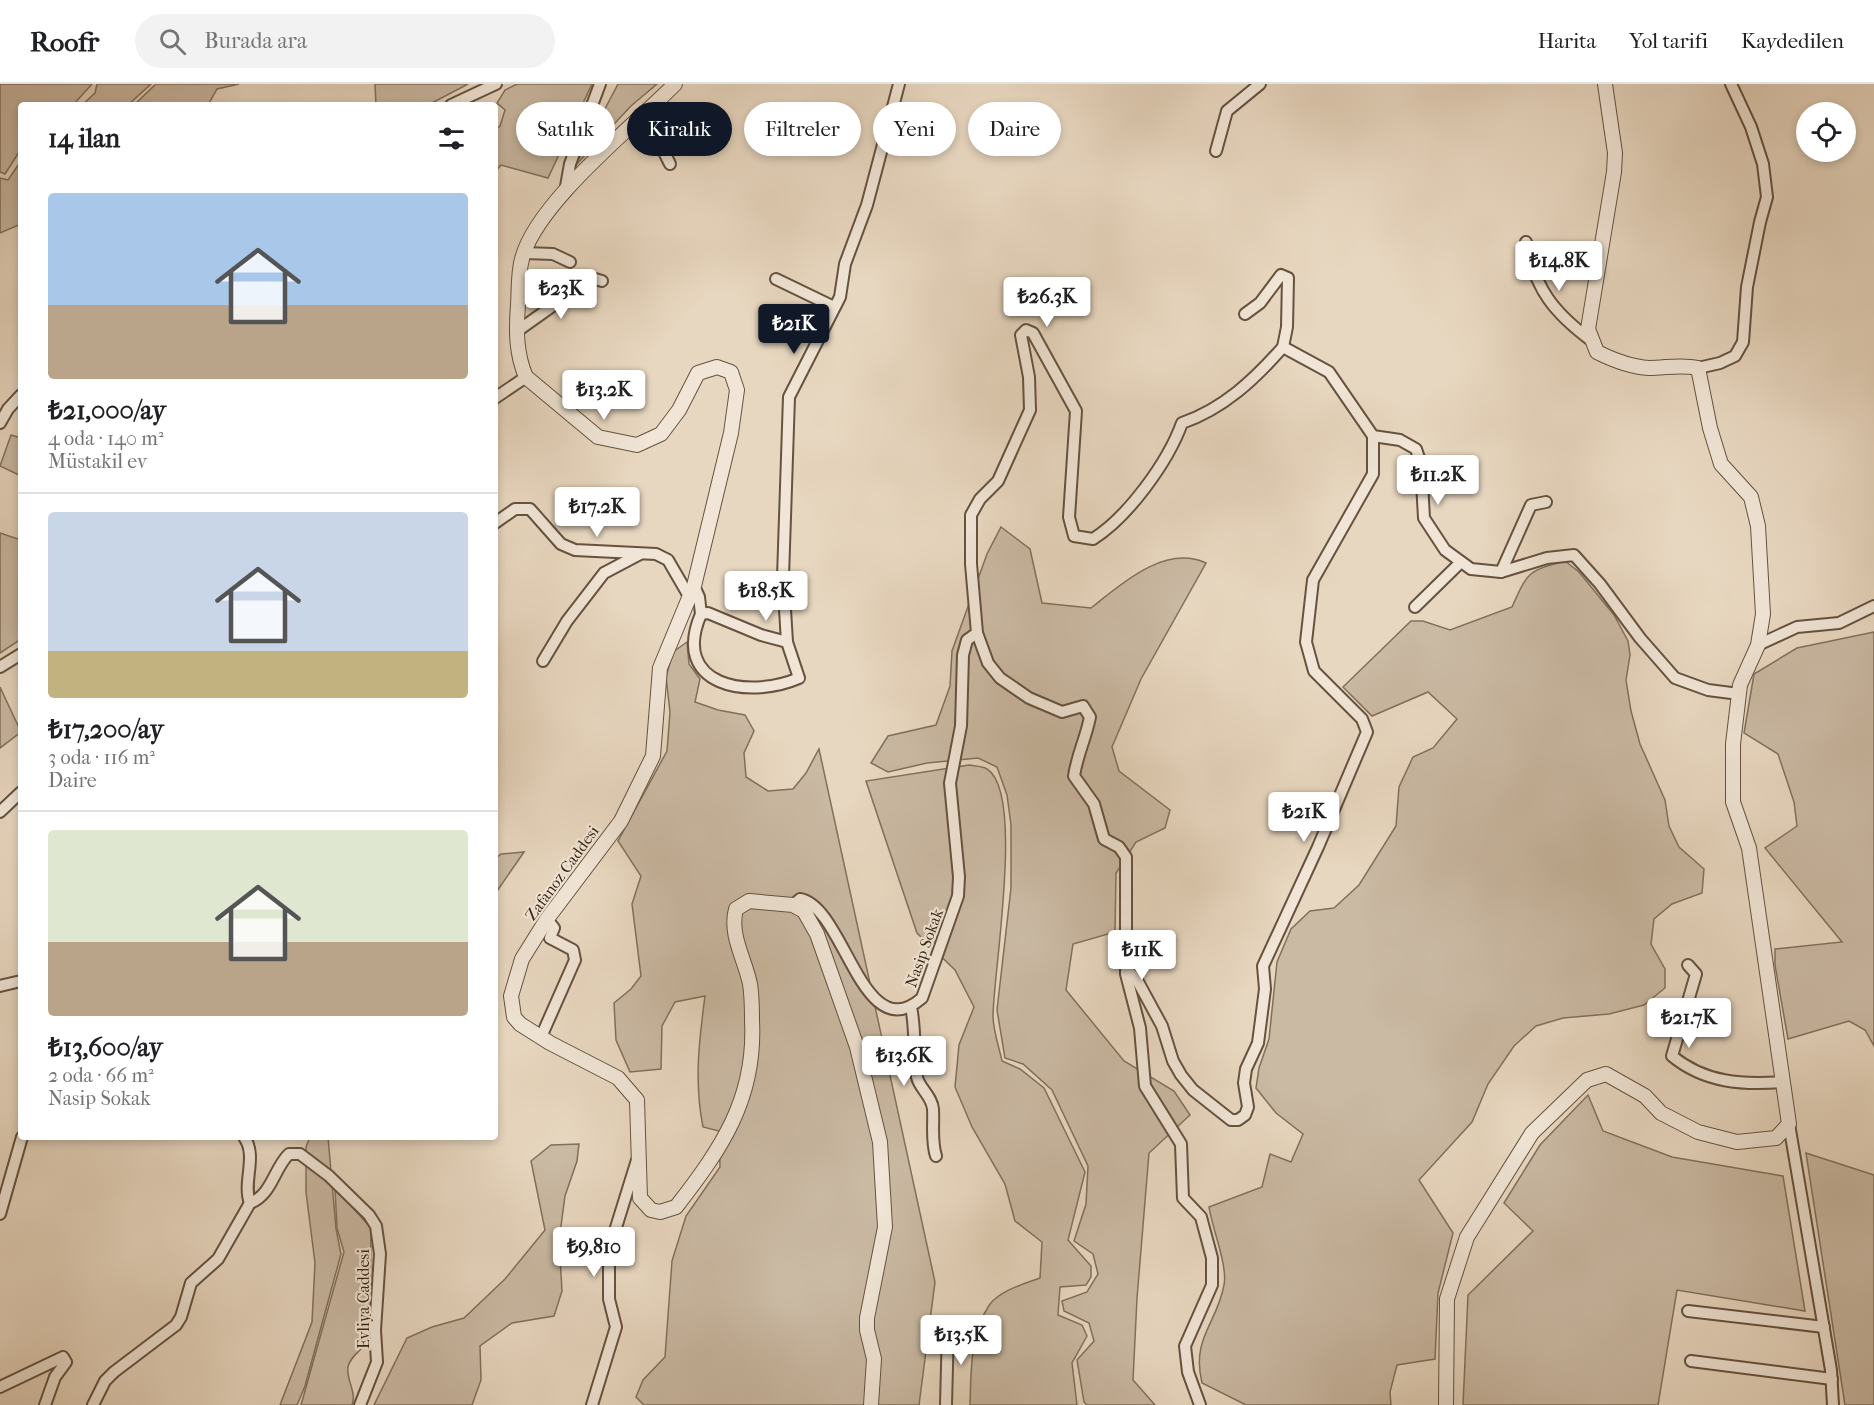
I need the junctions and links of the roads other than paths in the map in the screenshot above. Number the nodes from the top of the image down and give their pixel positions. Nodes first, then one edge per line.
1 (496, 84) edge
2 (600, 84) edge
3 (675, 84) edge
4 (899, 84) edge
5 (1260, 84) edge
6 (1605, 84) edge
7 (1731, 84) edge
8 (457, 102) edge
9 (657, 102) edge
10 (627, 130) edge
11 (1216, 152) dead end
12 (666, 156) edge
13 (670, 164) dead end
14 (565, 192) junction
15 (1526, 242) dead end
16 (525, 253) junction
17 (570, 262) dead end
18 (776, 279) dead end
19 (602, 281) dead end
20 (834, 307) junction
21 (1245, 314) dead end
22 (516, 332) junction
23 (1593, 341) junction
24 (1283, 347) junction
25 (1698, 368) junction
26 (526, 377) junction
27 (498, 396) edge
28 (18, 398) edge
29 (0, 423) edge
30 (1373, 436) junction
31 (1546, 502) dead end
32 (498, 521) edge
33 (641, 554) junction
34 (1461, 562) junction
35 (1501, 572) junction
36 (692, 592) junction
37 (1874, 606) edge
38 (1415, 607) dead end
39 (701, 614) junction
40 (977, 633) junction
41 (788, 642) junction
42 (1758, 645) junction
43 (18, 656) edge
44 (543, 661) dead end
45 (0, 668) edge
46 (1739, 694) junction
47 (18, 795) edge
48 (0, 812) edge
49 (794, 905) junction
50 (547, 919) junction
51 (1688, 965) dead end
52 (1126, 968) junction
53 (18, 982) edge
54 (0, 986) edge
55 (911, 1007) junction
56 (541, 1037) junction
57 (1783, 1082) junction
58 (1789, 1124) junction
59 (21, 1140) edge
60 (245, 1140) edge
61 (936, 1156) dead end
62 (637, 1160) junction
63 (250, 1203) junction
64 (0, 1214) edge
65 (1688, 1311) dead end
66 (948, 1327) dead end
67 (1824, 1328) junction
68 (1691, 1361) dead end
69 (1832, 1379) junction
70 (0, 1387) edge
71 (45, 1405) edge
72 (93, 1405) edge
73 (360, 1405) edge
74 (592, 1405) edge
75 (871, 1405) edge
76 (946, 1405) edge
77 (1200, 1405) edge
78 (1446, 1405) edge
79 (1833, 1405) edge

1 - 8 street
2 - 14 street
3 - 9 street
4 - 20 street
5 - 11 street
6 - 23 street
7 - 25 street
10 - 14 street
12 - 13 street
14 - 16 street
15 - 23 street
16 - 17 street
16 - 22 street
18 - 20 street
19 - 22 street
20 - 41 street
21 - 24 street
22 - 26 street
23 - 25 street
24 - 30 street
24 - 40 street
25 - 42 street
26 - 27 street
26 - 36 street, Zafanoz Caddesi
28 - 29 street
30 - 34 street
30 - 52 street
31 - 35 street
32 - 33 street
33 - 36 street
33 - 44 street
34 - 35 street
34 - 38 street
35 - 46 street
36 - 39 street
36 - 50 street, Zafanoz Caddesi
37 - 42 street
39 - 41 street
39 - 41 street
40 - 52 street
40 - 55 street, Nasip Sokak
42 - 46 street
43 - 45 street
46 - 57 street
47 - 48 street
49 - 55 street
49 - 62 street, Zafanoz Caddesi
49 - 75 street
50 - 56 street, Zafanoz Caddesi
50 - 56 street
51 - 57 street
52 - 77 street
53 - 54 street
55 - 61 street, Nasip Sokak
56 - 62 street, Zafanoz Caddesi
57 - 58 street
58 - 67 street
58 - 78 street
59 - 64 street
60 - 63 street
62 - 74 street
63 - 72 street
63 - 73 street, Evliya Caddesi
65 - 67 street
66 - 76 street
67 - 69 street
68 - 69 street
69 - 79 street
70 - 71 street

